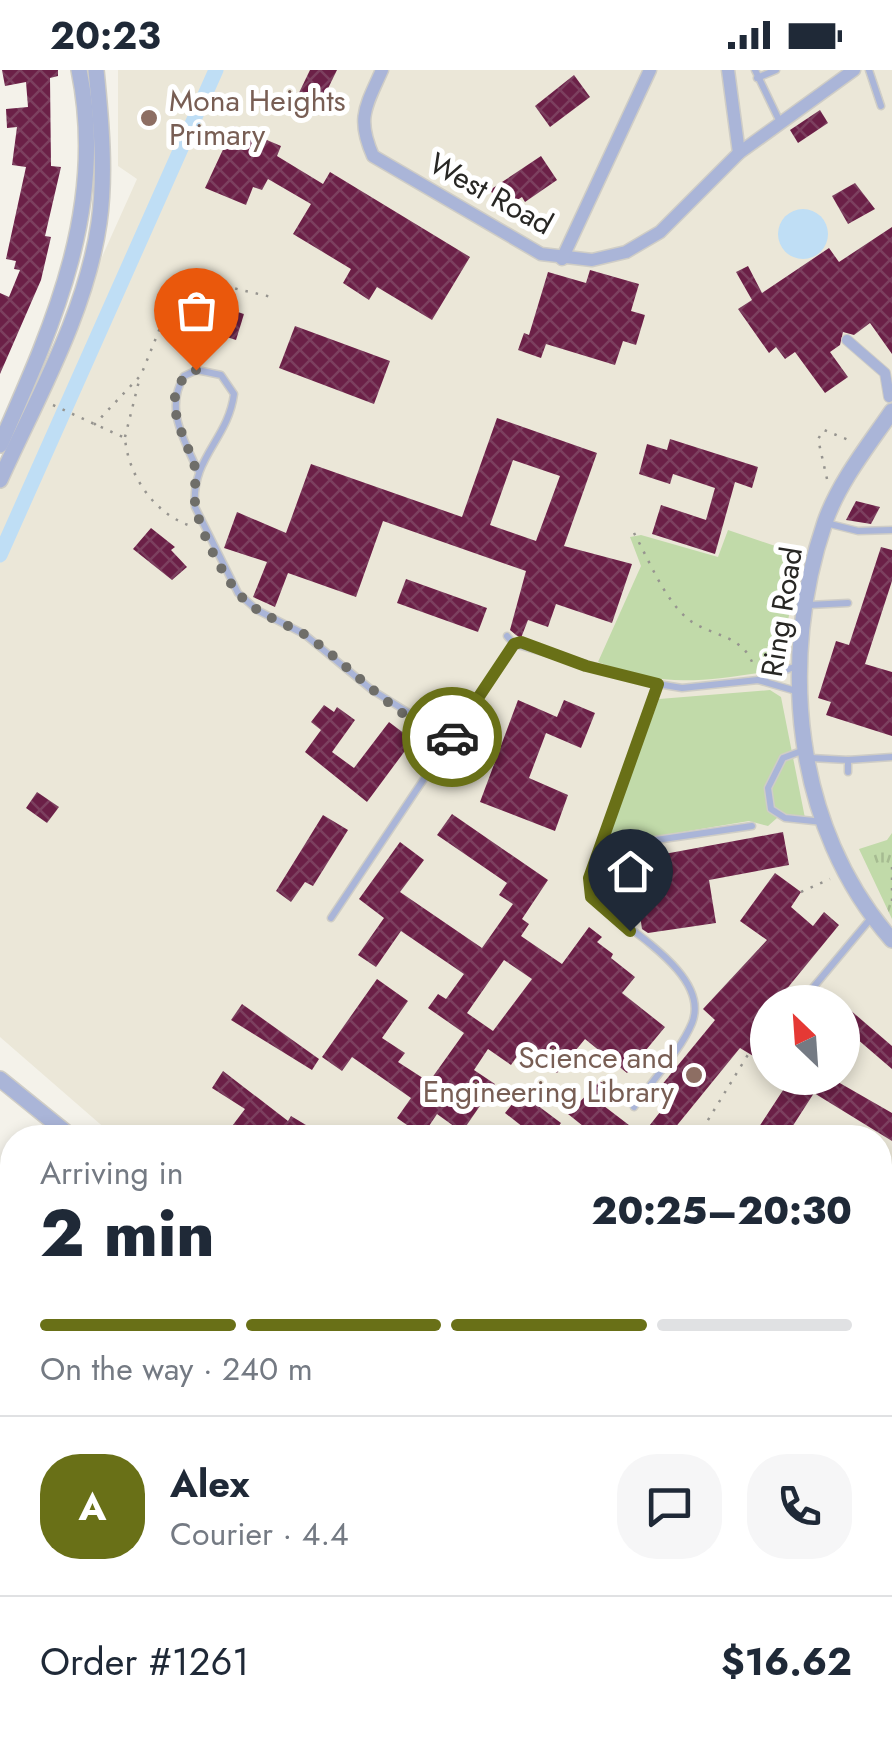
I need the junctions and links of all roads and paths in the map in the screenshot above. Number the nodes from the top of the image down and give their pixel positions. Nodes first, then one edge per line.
1 (78, 70) edge
2 (96, 70) edge
3 (382, 70) edge
4 (650, 70) edge
5 (728, 70) edge
6 (776, 70) edge
7 (854, 70) edge
8 (870, 70) edge
9 (756, 74) edge
10 (881, 106) dead end
11 (780, 122) junction
12 (739, 154) junction
13 (562, 258) junction
14 (276, 298) dead end
15 (847, 340) dead end
16 (889, 371) edge
17 (141, 375) junction
18 (890, 404) edge
19 (56, 406) dead end
20 (94, 425) junction
21 (125, 438) junction
22 (855, 444) dead end
23 (0, 445) edge
24 (196, 469) junction
25 (0, 480) edge
26 (836, 498) junction
27 (825, 523) junction
28 (892, 530) edge
29 (206, 532) junction
30 (634, 533) dead end
31 (848, 602) dead end
32 (806, 606) junction
33 (506, 636) dead end
34 (514, 644) junction
35 (797, 666) junction
36 (758, 680) junction
37 (658, 684) junction
38 (796, 692) junction
39 (451, 739) junction
40 (806, 754) junction
41 (892, 757) edge
42 (848, 760) junction
43 (848, 772) dead end
44 (825, 822) junction
45 (752, 826) dead end
46 (600, 848) junction
47 (892, 866) edge
48 (836, 877) dead end
49 (802, 892) dead end
50 (892, 902) edge
51 (873, 916) junction
52 (331, 918) dead end
53 (892, 940) edge
54 (815, 985) edge
55 (750, 1051) edge
56 (0, 1079) edge
57 (634, 1107) dead end
58 (57, 1125) edge
59 (705, 1125) edge

1 - 23 street
2 - 25 street
3 - 13 street, West Road
4 - 13 street
5 - 12 street
6 - 9 lane
7 - 11 street, West Road
8 - 10 lane
9 - 11 lane
11 - 12 street, West Road
12 - 13 street, West Road
14 - 17 path
15 - 16 street
16 - 18 street
17 - 20 path
17 - 21 path
18 - 26 street, Ring Road
19 - 20 path
20 - 21 path
21 - 29 path
22 - 26 path
24 - 24 lane
24 - 29 lane
26 - 27 street, Ring Road
27 - 28 lane
27 - 32 street, Ring Road
29 - 39 lane
30 - 36 path
31 - 32 lane
32 - 35 street, Ring Road
33 - 34 lane
34 - 37 lane
34 - 39 lane
35 - 36 lane
35 - 38 street, Ring Road
36 - 37 lane
36 - 38 lane
37 - 46 lane
38 - 40 street, Ring Road
39 - 52 lane
40 - 42 lane
40 - 44 street, Ring Road
40 - 44 lane
41 - 42 lane
42 - 43 lane
44 - 51 street, Ring Road
45 - 46 lane
46 - 57 lane
47 - 50 path
48 - 49 path
51 - 53 street, Ring Road
51 - 54 lane
55 - 59 path
56 - 58 street

